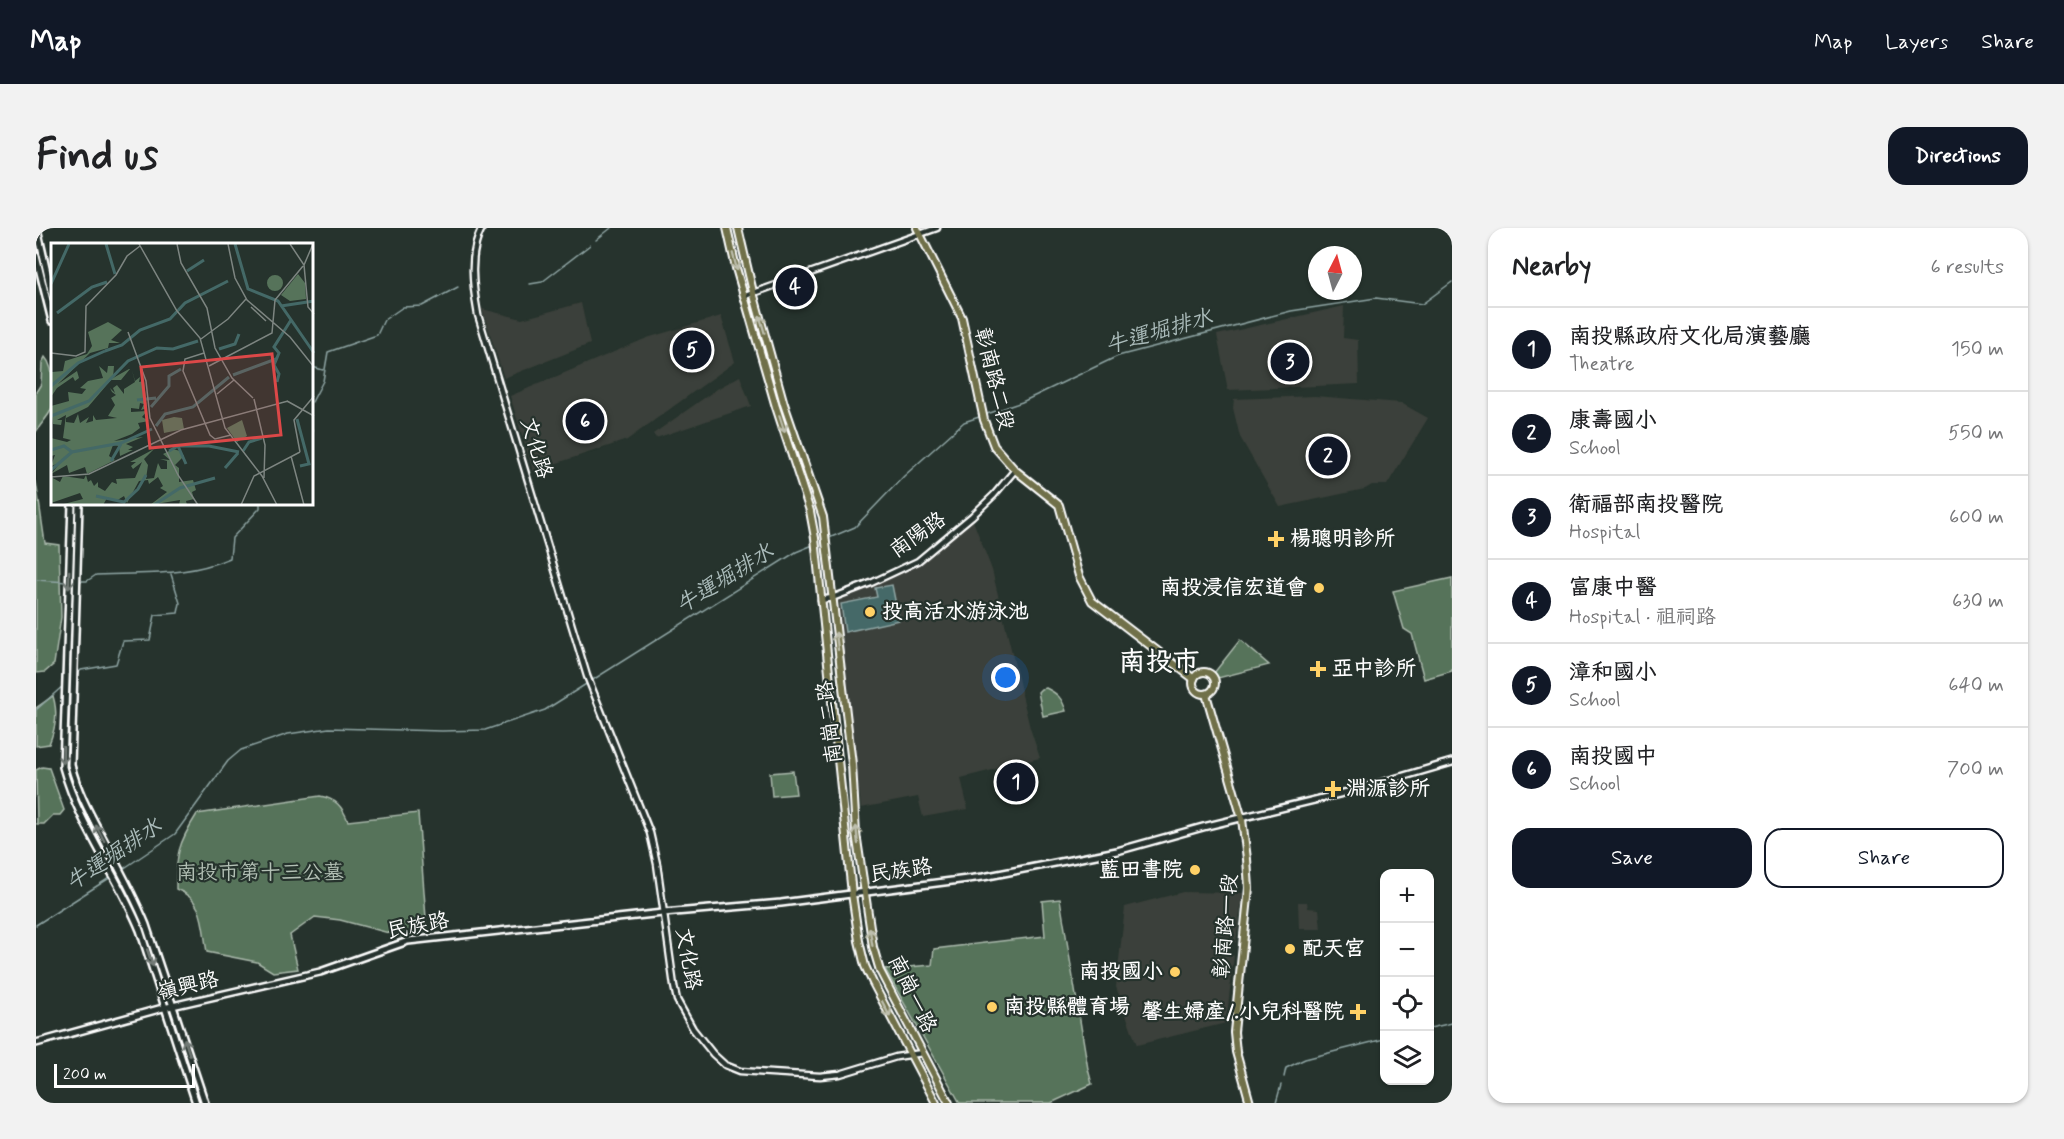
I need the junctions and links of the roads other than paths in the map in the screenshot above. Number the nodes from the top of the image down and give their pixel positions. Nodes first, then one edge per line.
1 (37, 228) edge
2 (482, 228) edge
3 (727, 228) edge
4 (738, 228) edge
5 (937, 228) edge
6 (918, 230) edge
7 (36, 256) edge
8 (51, 291) edge
9 (753, 292) junction
10 (745, 296) junction
11 (51, 317) edge
12 (1015, 470) junction
13 (72, 506) edge
14 (79, 506) edge
15 (832, 598) junction
16 (821, 600) junction
17 (1194, 679) junction
18 (1206, 694) junction
19 (1224, 752) joint
20 (1452, 762) edge
21 (1242, 819) junction
22 (865, 893) junction
23 (852, 894) junction
24 (663, 913) junction
25 (347, 963) joint
26 (174, 1006) junction
27 (165, 1008) junction
28 (36, 1043) edge
29 (922, 1053) junction
30 (910, 1056) junction
31 (196, 1103) edge
32 (205, 1103) edge
33 (936, 1103) edge
34 (949, 1103) edge
35 (1250, 1103) edge

1 - 8 main road
2 - 24 street, 文化路
3 -> 10 main road
4 - 9 main road
5 - 6 street
6 - 9 street
6 - 12 main road, 彰南路二段
7 - 11 main road
9 - 10 street
15 -> 9 main road, 南崗二路
10 -> 16 main road, 南崗二路
12 - 15 street, 南陽路
12 - 17 main road, 彰南路二段
13 -> 27 main road
26 -> 14 main road
15 - 16 street, 南陽路
22 -> 15 main road, 南崗二路
16 - 23 main road, 南崗二路
17 - 18 main road, 彰南路二段
17 - 18 main road, 彰南路二段
18 - 19 main road, 彰南路二段
19 - 21 main road, 彰南路一段
20 - 21 main road, 民族路
21 - 22 main road, 民族路
21 - 35 main road, 彰南路一段
22 - 23 main road, 民族路
29 -> 22 main road, 南崗一路
23 - 24 main road, 民族路
23 -> 30 main road, 南崗一路
24 - 25 main road, 民族路
24 - 30 street, 文化路
25 - 26 main road, 嶺興路
26 - 27 main road, 嶺興路
32 -> 26 main road
27 - 28 main road, 嶺興路
27 - 31 main road
29 - 30 street, 文化路
29 - 34 main road, 南崗一路
30 - 33 main road, 南崗一路

